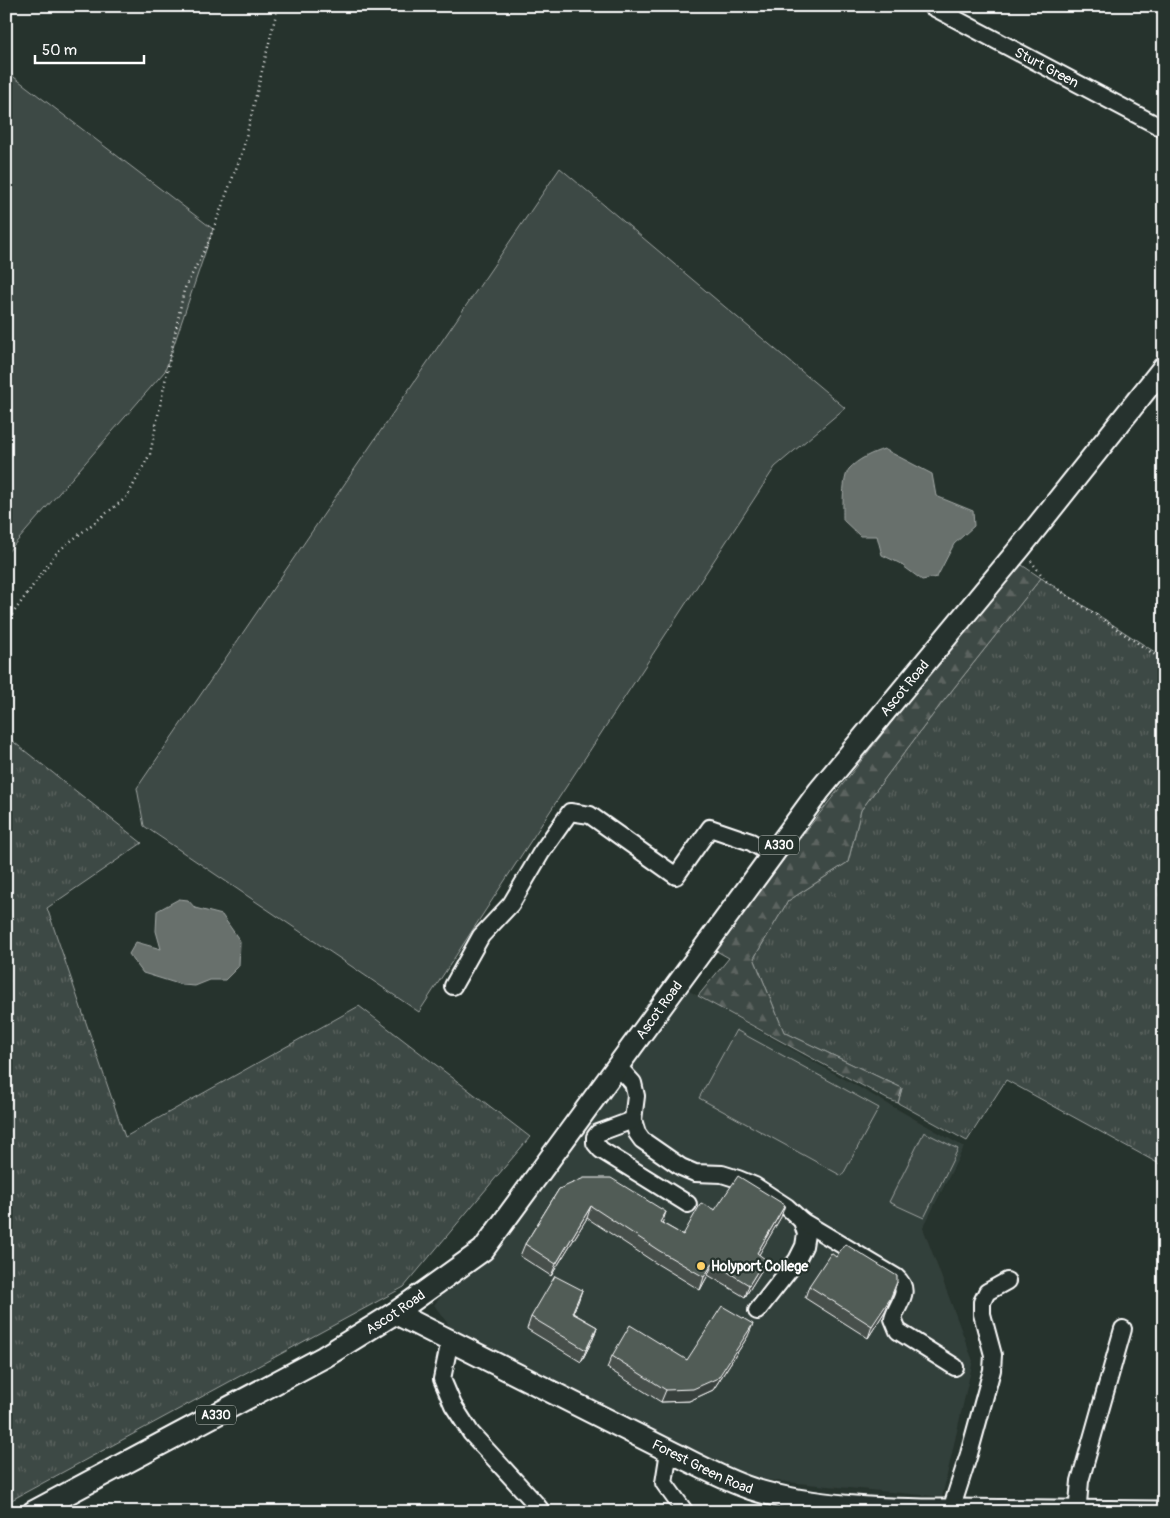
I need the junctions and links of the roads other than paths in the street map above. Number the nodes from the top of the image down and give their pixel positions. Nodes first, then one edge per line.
1 (931, 6) edge
2 (1164, 129) edge
3 (1164, 367) edge
4 (772, 854) junction
5 (453, 986) dead end
6 (617, 1067) junction
7 (633, 1120) junction
8 (688, 1204) dead end
9 (802, 1221) junction
10 (1007, 1281) dead end
11 (757, 1311) dead end
12 (395, 1312) junction
13 (1123, 1330) dead end
14 (450, 1340) junction
15 (955, 1367) dead end
16 (670, 1451) junction
17 (951, 1510) junction
18 (1074, 1510) junction
19 (906, 1511) edge
20 (33, 1512) edge
21 (542, 1512) edge
22 (684, 1512) edge
23 (1160, 1512) edge

1 - 2 street, Sturt Green
3 - 4 main road, Ascot Road / A330
4 - 5 street
4 - 6 main road, Ascot Road / A330
6 - 7 street
6 - 12 main road, Ascot Road / A330
7 - 8 street
7 - 9 street
9 - 11 street
9 - 15 street
10 - 17 street
12 - 14 main road, Forest Green Road
12 - 20 main road, Ascot Road / A330
13 - 18 street
14 - 16 main road, Forest Green Road
14 - 21 street
16 - 19 main road, Forest Green Road
16 - 22 street
17 - 18 main road, Forest Green Road
17 - 19 main road, Forest Green Road
18 - 23 main road, Forest Green Road

